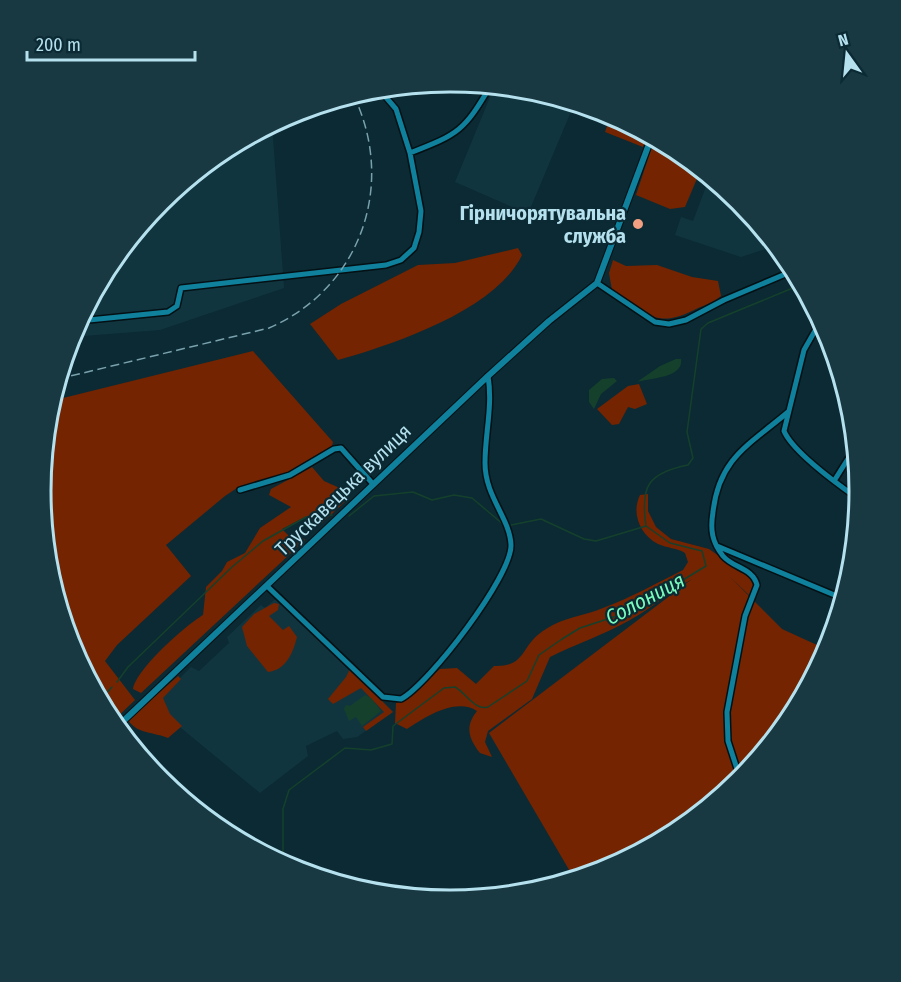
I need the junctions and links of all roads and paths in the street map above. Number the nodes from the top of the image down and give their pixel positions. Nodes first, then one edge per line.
1 (486, 93) edge
2 (386, 97) edge
3 (649, 144) edge
4 (410, 153) junction
5 (786, 274) edge
6 (597, 283) junction
7 (89, 320) edge
8 (816, 328) edge
9 (488, 376) junction
10 (788, 412) junction
11 (848, 458) edge
12 (834, 481) junction
13 (373, 484) junction
14 (240, 490) dead end
15 (850, 493) edge
16 (715, 545) junction
17 (267, 586) junction
18 (836, 595) edge
19 (124, 721) edge
20 (737, 769) edge

1 - 4 street
2 - 4 street
3 - 6 street
4 - 7 street
5 - 6 street
6 - 9 street, Трускавецька вулиця
8 - 10 street
9 - 13 street, Трускавецька вулиця
9 - 17 street
10 - 12 street
10 - 16 street
11 - 12 street
12 - 15 street
13 - 14 street
13 - 17 street, Трускавецька вулиця
16 - 18 street
16 - 20 street
17 - 19 street, Трускавецька вулиця

